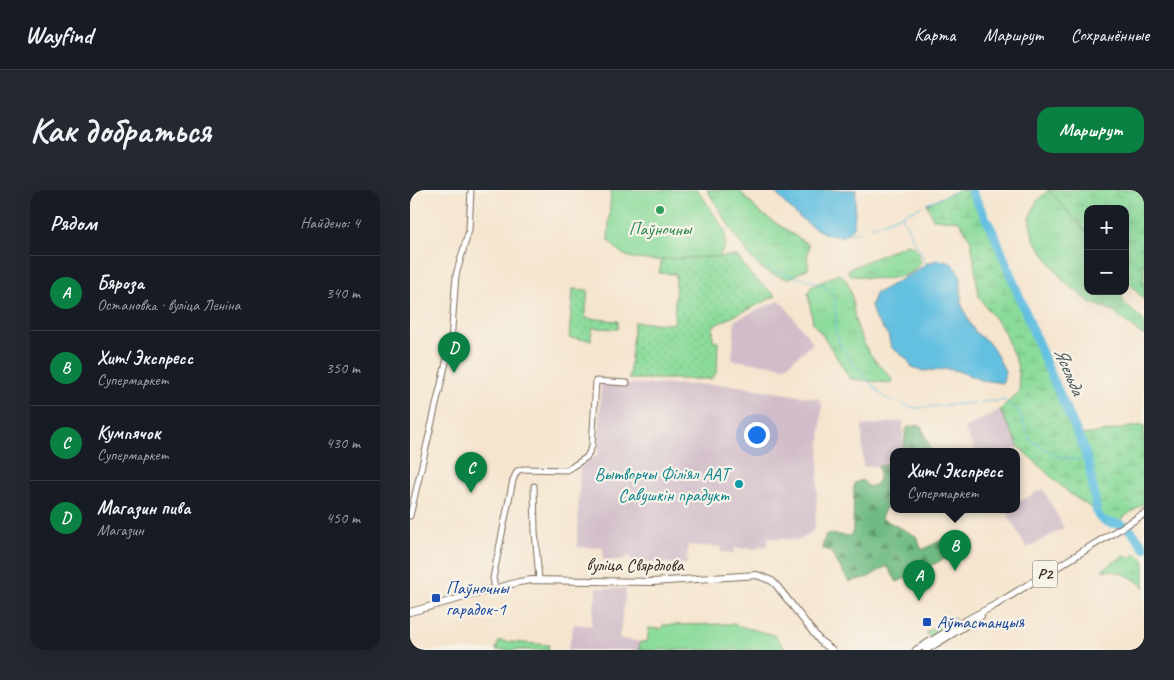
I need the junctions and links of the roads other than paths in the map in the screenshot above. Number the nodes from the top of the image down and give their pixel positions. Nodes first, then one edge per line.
1 (471, 190) edge
2 (627, 382) dead end
3 (534, 486) dead end
4 (1144, 514) edge
5 (410, 516) edge
6 (539, 580) junction
7 (495, 588) junction
8 (995, 605) junction
9 (412, 610) edge
10 (832, 650) edge
11 (916, 650) edge
12 (926, 650) edge

1 - 5 street
2 - 7 street
3 - 6 street
4 - 8 main road, Р2
6 - 7 main road, вуліца Свярдлова
6 - 10 main road, вуліца Свярдлова
7 - 9 main road, вуліца Свярдлова
8 - 11 main road, Р2
8 - 12 main road, Р2

